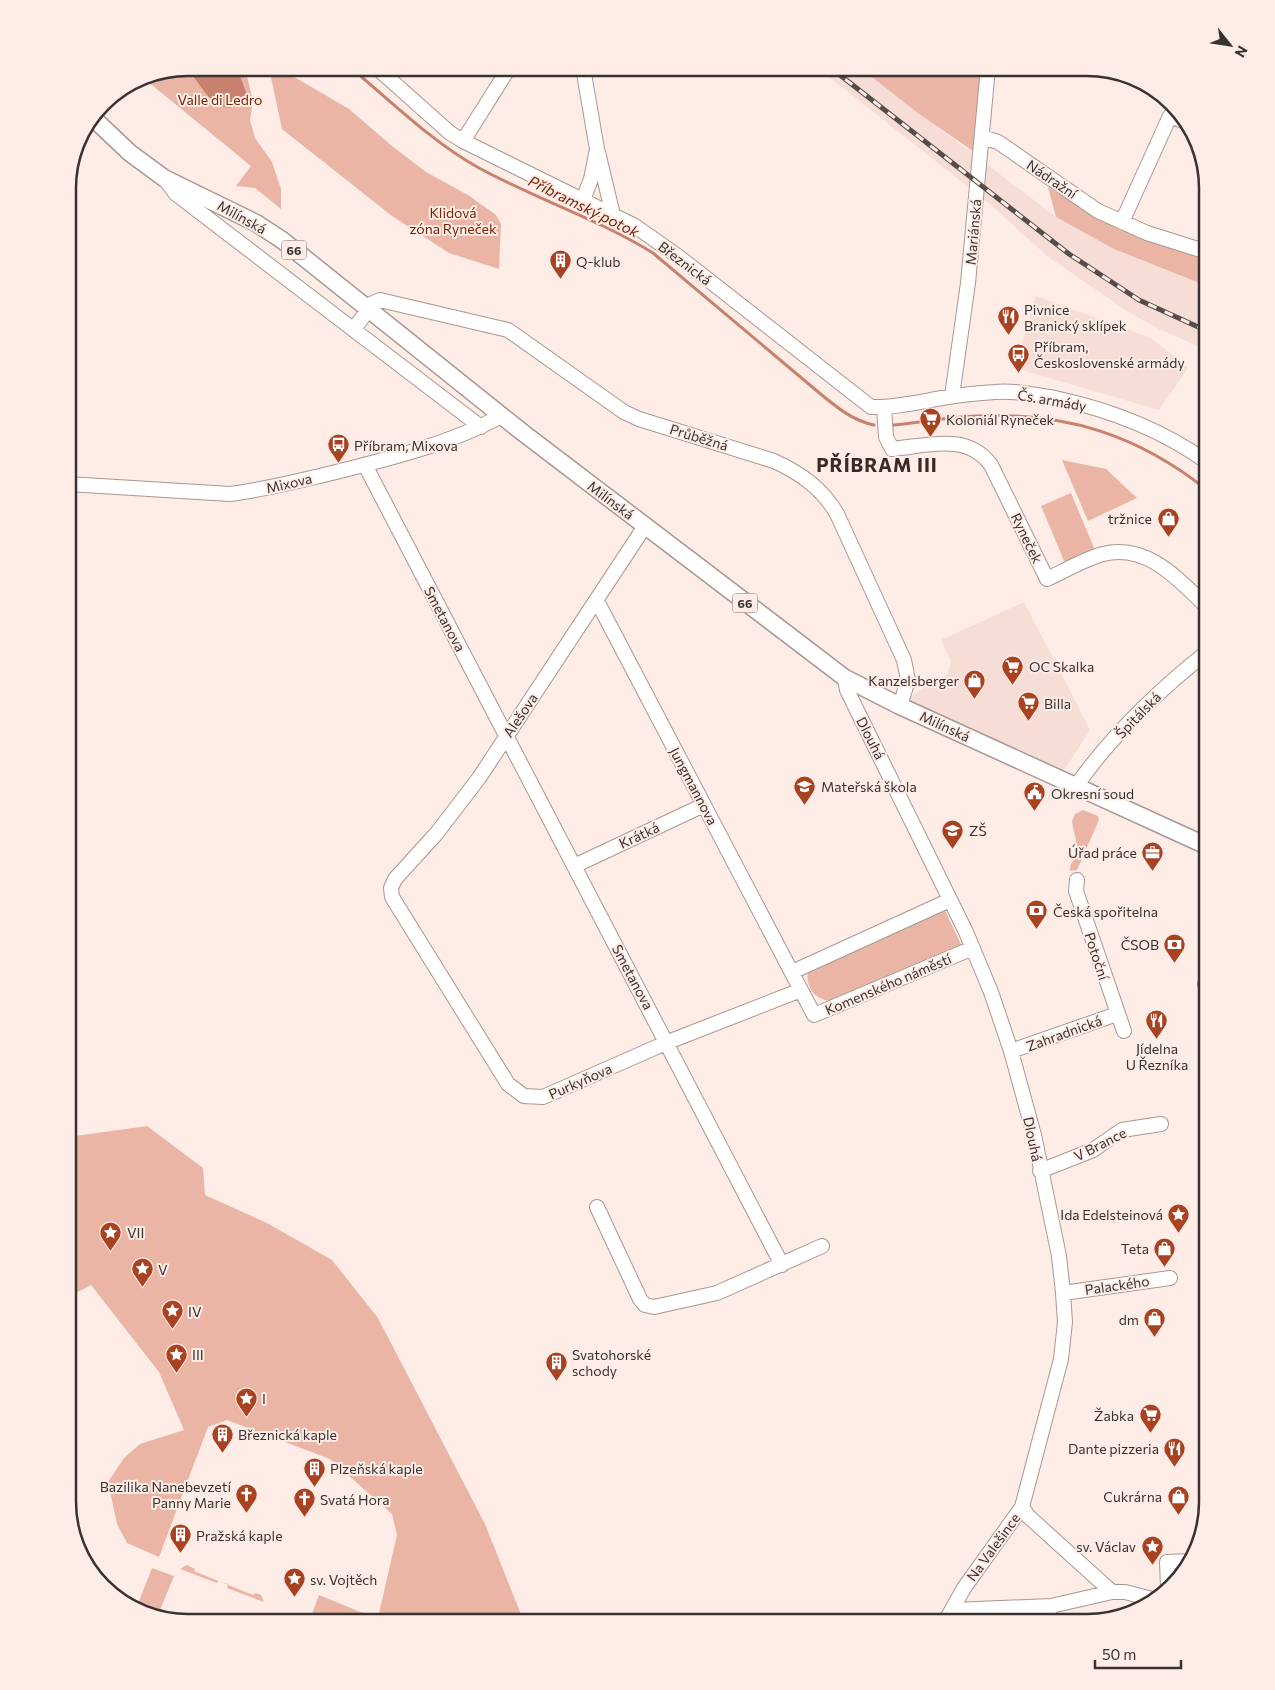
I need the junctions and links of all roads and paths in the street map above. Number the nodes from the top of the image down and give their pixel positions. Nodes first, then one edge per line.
1 (386, 76) edge
2 (504, 76) edge
3 (584, 76) edge
4 (987, 76) edge
5 (1174, 117) edge
6 (97, 122) edge
7 (982, 137) junction
8 (463, 141) junction
9 (597, 149) junction
10 (164, 178) junction
11 (583, 200) junction
12 (613, 215) junction
13 (1122, 222) junction
14 (1199, 249) edge
15 (366, 308) junction
16 (354, 329) junction
17 (952, 396) junction
18 (884, 408) junction
19 (501, 416) junction
20 (481, 427) junction
21 (1199, 456) edge
22 (365, 465) junction
23 (76, 484) edge
24 (645, 526) junction
25 (1199, 599) edge
26 (597, 601) junction
27 (1199, 660) edge
28 (845, 678) junction
29 (900, 706) junction
30 (506, 735) junction
31 (1076, 786) junction
32 (704, 804) junction
33 (1199, 842) edge
34 (574, 866) junction
35 (1077, 880) dead end
36 (392, 897) joint
37 (950, 900) junction
38 (973, 948) junction
39 (792, 972) junction
40 (801, 990) junction
41 (1117, 1014) junction
42 (1124, 1031) dead end
43 (668, 1042) junction
44 (1011, 1051) junction
45 (1161, 1124) dead end
46 (1040, 1171) junction
47 (596, 1207) dead end
48 (822, 1246) dead end
49 (782, 1265) junction
50 (1170, 1278) dead end
51 (1064, 1293) junction
52 (1022, 1507) junction
53 (1181, 1561) edge
54 (1168, 1579) edge
55 (1112, 1592) junction
56 (1146, 1597) edge
57 (1052, 1606) junction
58 (954, 1610) junction
59 (951, 1614) edge
60 (1048, 1614) edge

1 - 8 street, Březnická
2 - 8 street
3 - 9 street
4 - 7 street, Mariánská
5 - 13 street
6 - 10 main road, Milínská / 66
7 - 13 street, Nádražní
7 - 17 street, Mariánská
8 - 11 street, Březnická
9 - 11 street
9 - 12 street
10 - 15 main road, Milínská / 66
10 - 16 street
11 - 12 street, Březnická
12 - 18 street, Březnická
13 - 14 street, Nádražní
15 - 16 street
15 - 19 main road, Milínská / 66
15 - 29 street, Průběžná
16 - 20 street
17 - 18 street, Čs. armády
17 - 21 street, Čs. armády
18 - 25 street, Ryneček
19 - 20 street, Mixova
19 - 24 main road, Milínská / 66
20 - 22 street, Mixova
22 - 23 street, Mixova
22 - 30 street, Smetanova
24 - 26 street, Alešova
24 - 28 main road, Milínská / 66
26 - 30 street, Alešova
26 - 32 street, Jungmannova
27 - 31 street, Špitálská
28 - 29 main road, Milínská / 66
28 - 37 street, Dlouhá
29 - 31 main road, Milínská / 66
30 - 34 street, Smetanova
30 - 36 street, Alešova
31 - 33 main road, Milínská / 66
32 - 34 street, Krátká
32 - 39 street, Jungmannova
34 - 43 street, Smetanova
35 - 41 street, Potoční
36 - 43 street, Purkyňova
37 - 38 street, Dlouhá
37 - 39 street
38 - 40 street, Komenského náměstí
38 - 44 street, Dlouhá
39 - 40 street, Komenského náměstí
40 - 43 street, Purkyňova
41 - 42 street, Potoční
41 - 44 street, Zahradnická
43 - 49 street, Smetanova
44 - 46 street, Dlouhá
45 - 46 street, V Brance
46 - 51 street, Dlouhá
47 - 49 street
48 - 49 street
50 - 51 street, Palackého
51 - 52 street, Dlouhá
52 - 55 street
52 - 58 street, Na Valešince
53 - 54 street
55 - 56 street
55 - 57 street
57 - 58 street
57 - 60 street
58 - 59 street, Na Valešince

